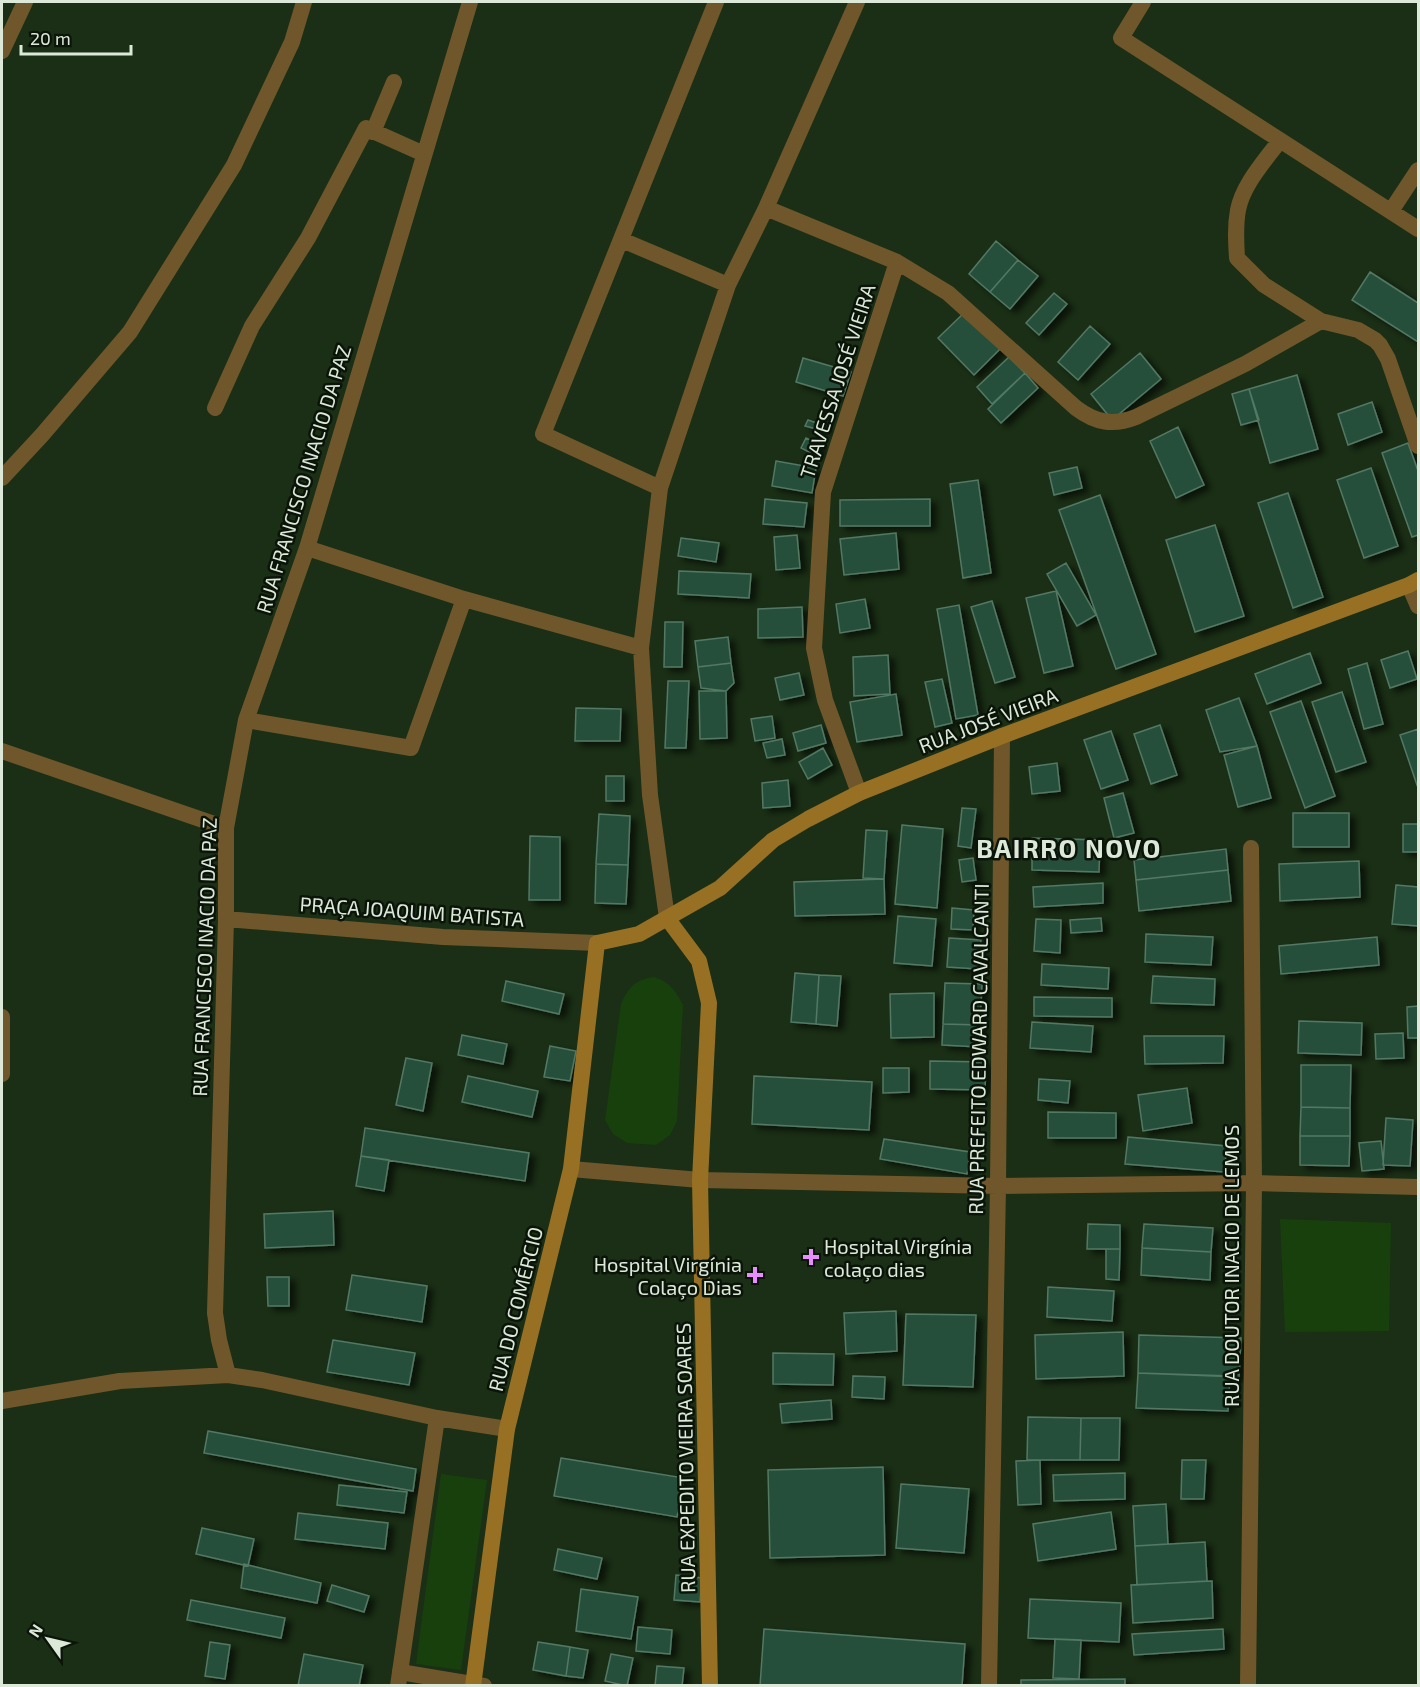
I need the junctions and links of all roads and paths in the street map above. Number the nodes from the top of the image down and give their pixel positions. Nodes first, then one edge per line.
1 (25, 2) edge
2 (304, 2) edge
3 (470, 2) edge
4 (716, 2) edge
5 (857, 2) edge
6 (1143, 2) edge
7 (3, 44) edge
8 (394, 82) dead end
9 (373, 132) junction
10 (1280, 140) junction
11 (424, 154) junction
12 (1419, 170) edge
13 (766, 208) junction
14 (1391, 210) junction
15 (1419, 229) edge
16 (622, 240) junction
17 (897, 262) junction
18 (728, 285) junction
19 (1321, 321) junction
20 (214, 408) dead end
21 (1419, 446) edge
22 (2, 478) edge
23 (660, 488) junction
24 (307, 548) junction
25 (1414, 582) edge
26 (464, 599) junction
27 (1419, 606) edge
28 (640, 648) junction
29 (246, 720) junction
30 (1002, 736) junction
31 (2, 751) edge
32 (859, 794) junction
33 (226, 828) junction
34 (1251, 848) dead end
35 (667, 918) junction
36 (226, 919) junction
37 (597, 943) junction
38 (2, 1017) edge
39 (2, 1074) edge
40 (571, 1169) junction
41 (700, 1180) junction
42 (1254, 1183) junction
43 (998, 1186) junction
44 (1419, 1187) edge
45 (228, 1376) junction
46 (2, 1401) edge
47 (436, 1418) junction
48 (507, 1429) junction
49 (399, 1679) edge
50 (476, 1685) edge
51 (710, 1686) edge
52 (989, 1686) edge
53 (1248, 1686) edge

1 - 7 street
2 - 22 street
3 - 11 street, RUA FRANCISCO INACIO DA PAZ
4 - 16 street
5 - 13 street
6 - 10 street
8 - 9 street
9 - 11 street
9 - 20 street
10 - 14 street
10 - 19 street
11 - 24 street, RUA FRANCISCO INACIO DA PAZ
12 - 14 street
13 - 17 street
13 - 18 street
14 - 15 street
16 - 18 street
16 - 23 street
17 - 19 street
17 - 32 street, TRAVESSA JOSÉ VIEIRA
18 - 23 street
19 - 21 street
23 - 28 street
24 - 26 street
24 - 29 street, RUA FRANCISCO INACIO DA PAZ
25 - 27 street
25 - 30 main road, RUA JOSÉ VIEIRA
26 - 28 street
26 - 29 street
28 - 35 street
29 - 33 street, RUA FRANCISCO INACIO DA PAZ
30 - 32 main road, RUA JOSÉ VIEIRA
30 - 43 street, RUA PREFEITO EDWARD CAVALCANTI
31 - 33 street
32 - 35 main road, RUA JOSÉ VIEIRA
33 - 36 street, RUA FRANCISCO INACIO DA PAZ
34 - 42 street, RUA DOUTOR INACIO DE LEMOS
35 - 37 main road, RUA JOSÉ VIEIRA
35 - 41 main road, RUA EXPEDITO VIEIRA SOARES
36 - 37 street, PRAÇA JOAQUIM BATISTA
36 - 45 street, RUA FRANCISCO INACIO DA PAZ
37 - 40 main road, RUA DO COMÉRCIO
38 - 39 street
40 - 41 street
40 - 48 main road, RUA DO COMÉRCIO
41 - 43 street
41 - 51 main road, RUA EXPEDITO VIEIRA SOARES
42 - 43 street
42 - 44 street
42 - 53 street, RUA DOUTOR INACIO DE LEMOS
43 - 52 street, RUA PREFEITO EDWARD CAVALCANTI
45 - 46 street
45 - 47 street
47 - 48 street
47 - 49 street
48 - 50 main road, RUA DO COMÉRCIO
49 - 50 street

